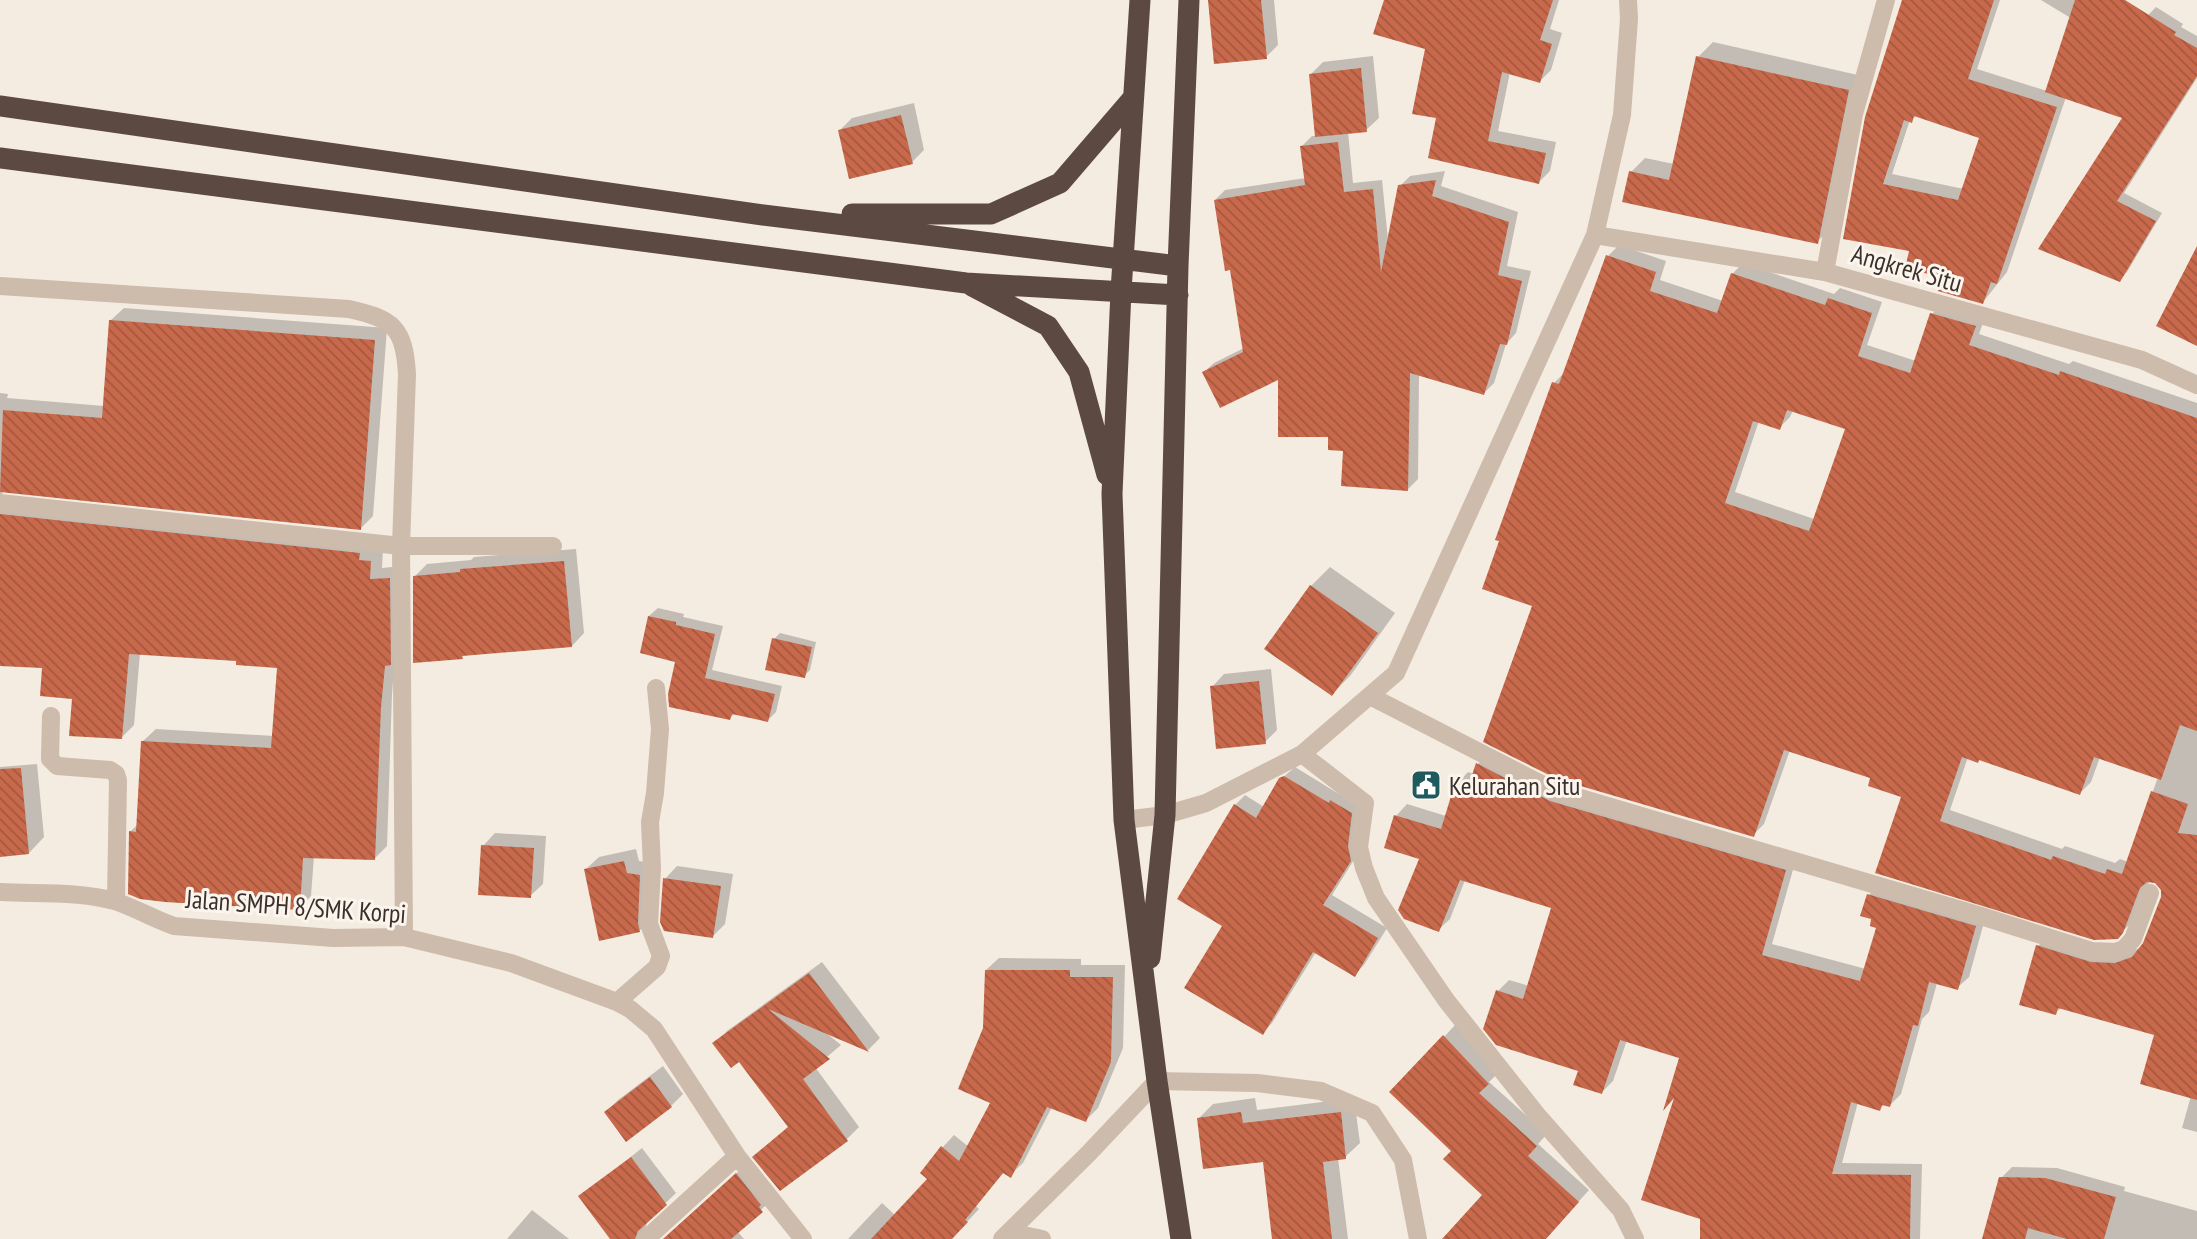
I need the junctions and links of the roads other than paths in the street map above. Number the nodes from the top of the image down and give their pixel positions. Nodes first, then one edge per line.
1 (1140, 0) edge
2 (1189, 0) edge
3 (1628, 0) edge
4 (1886, 0) edge
5 (1133, 98) junction
6 (0, 106) edge
7 (0, 158) edge
8 (763, 215) junction
9 (1595, 235) junction
10 (1124, 259) junction
11 (1178, 266) junction
12 (1825, 272) junction
13 (966, 282) junction
14 (0, 286) edge
15 (1121, 291) junction
16 (1178, 295) junction
17 (2197, 385) edge
18 (1112, 494) junction
19 (0, 503) edge
20 (401, 545) junction
21 (553, 546) dead end
22 (656, 688) dead end
23 (1370, 696) junction
24 (51, 716) dead end
25 (1302, 754) junction
26 (1165, 815) junction
27 (1124, 820) junction
28 (0, 892) edge
29 (2150, 893) dead end
30 (116, 901) junction
31 (404, 937) junction
32 (1147, 992) junction
33 (617, 1002) junction
34 (1157, 1081) junction
35 (737, 1156) junction
36 (1005, 1235) edge
37 (646, 1239) edge
38 (803, 1239) edge
39 (1042, 1239) edge
40 (1181, 1239) edge
41 (1418, 1239) edge
42 (1635, 1239) edge

1 - 5 highway
2 - 11 highway
3 - 9 street
4 - 12 street
5 - 8 highway
5 - 10 highway
6 - 8 highway
7 - 13 highway
8 - 10 highway
9 - 12 street, Angkrek Situ
9 - 23 street
10 - 11 highway
10 - 15 highway
11 - 16 highway
12 - 17 street, Angkrek Situ
13 - 15 highway
13 - 18 highway
14 - 20 street
15 - 16 highway
15 - 18 highway
16 - 26 highway
18 - 27 highway
19 - 20 street
20 - 21 street
20 - 31 street
22 - 33 street
23 - 25 street
23 - 29 street
24 - 30 street
25 - 26 street
25 - 42 street
26 - 27 street
26 - 32 highway
27 - 32 highway
28 - 30 street, Jalan SMPH 8/SMK Korpi
30 - 31 street, Jalan SMPH 8/SMK Korpi
31 - 33 street, Jalan SMPH 8/SMK Korpi
32 - 34 highway
33 - 35 street, Jalan SMPH 8/SMK Korpi
34 - 36 street
34 - 40 highway
34 - 41 street
35 - 37 street
35 - 38 street, Jalan SMPH 8/SMK Korpi
36 - 39 street

